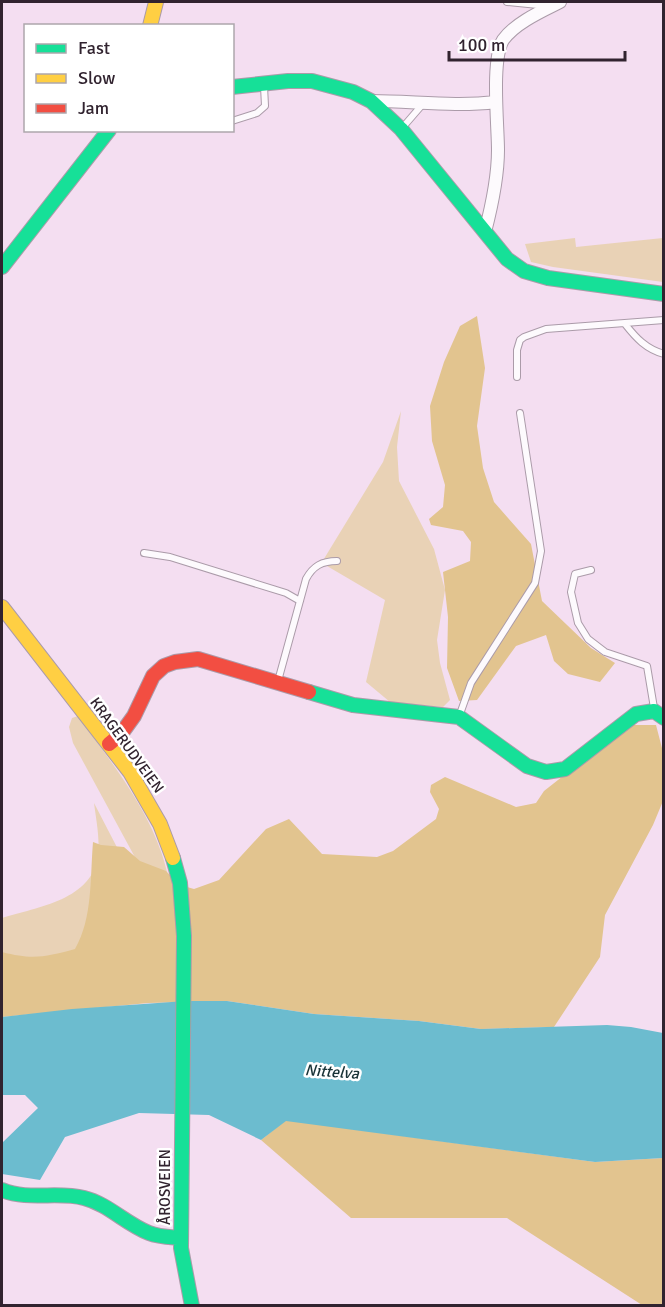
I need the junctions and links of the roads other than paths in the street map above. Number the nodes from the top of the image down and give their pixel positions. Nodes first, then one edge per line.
1 (156, 2) edge
2 (507, 2) edge
3 (556, 4) edge
4 (150, 24) edge
5 (264, 83) junction
6 (234, 87) edge
7 (371, 101) junction
8 (495, 102) junction
9 (422, 105) junction
10 (234, 120) edge
11 (401, 129) junction
12 (107, 132) edge
13 (486, 232) junction
14 (2, 267) edge
15 (663, 294) edge
16 (663, 320) edge
17 (625, 324) junction
18 (663, 354) edge
19 (517, 377) dead end
20 (520, 413) dead end
21 (144, 553) dead end
22 (337, 561) dead end
23 (591, 570) dead end
24 (300, 601) junction
25 (2, 607) edge
26 (278, 682) junction
27 (659, 714) edge
28 (459, 717) junction
29 (109, 744) junction
30 (183, 1067) joint
31 (2, 1190) edge
32 (182, 1238) junction
33 (192, 1305) edge

1 - 4 street
2 - 3 lane
3 - 8 street
5 - 6 street
5 - 7 street
5 - 10 lane
7 - 9 street
7 - 11 street
8 - 9 street
8 - 13 street
9 - 11 lane
11 - 13 street
12 - 14 street
13 - 15 street
16 - 17 lane
17 - 18 lane
17 - 19 lane
20 - 28 lane
21 - 24 lane
22 - 24 lane
23 - 27 lane
24 - 26 lane
25 - 29 street, KRAGERUDVEIEN
26 - 28 street
26 - 29 street
27 - 28 street
29 - 30 street, KRAGERUDVEIEN
30 - 32 street, ÅROSVEIEN
31 - 32 street
32 - 33 street, ÅROSVEIEN

